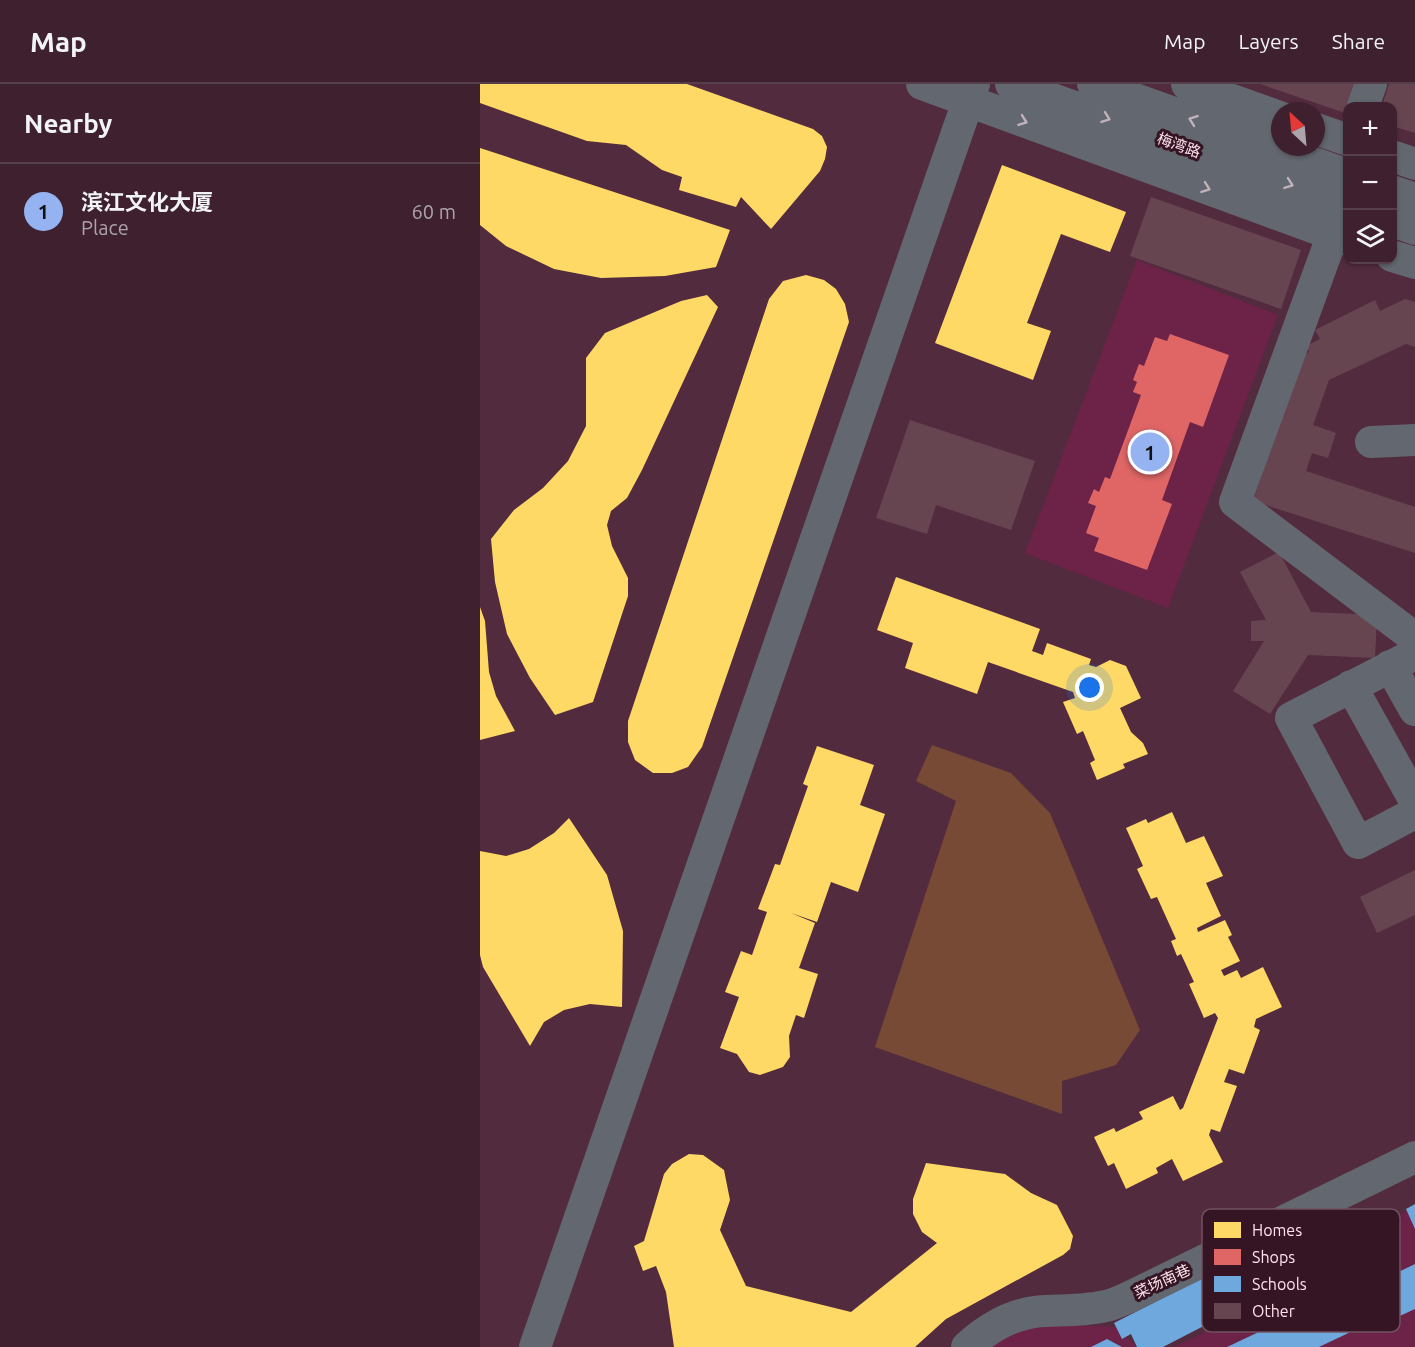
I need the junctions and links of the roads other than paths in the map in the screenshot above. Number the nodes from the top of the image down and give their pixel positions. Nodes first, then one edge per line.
1 (922, 84) edge
2 (1011, 84) edge
3 (1093, 84) edge
4 (1187, 84) edge
5 (1371, 84) edge
6 (971, 92) edge
7 (1364, 102) edge
8 (1271, 114) edge
9 (1325, 132) edge
10 (1343, 139) edge
11 (1397, 158) edge
12 (1415, 164) edge
13 (1343, 181) edge
14 (1343, 181) edge
15 (1397, 193) edge
16 (1415, 199) edge
17 (1343, 204) edge
18 (1397, 223) edge
19 (1415, 229) edge
20 (1340, 237) edge
21 (1397, 257) edge
22 (1415, 263) edge
23 (1415, 440) edge
24 (1371, 442) dead end
25 (1415, 638) edge
26 (1403, 660) edge
27 (1351, 686) junction
28 (1415, 710) edge
29 (1415, 801) edge
30 (1415, 813) edge
31 (1415, 1157) edge
32 (1309, 1209) edge
33 (1202, 1262) edge
34 (535, 1347) edge
35 (967, 1347) edge

1 - 6 street
2 -> 13 street, 梅湾路
14 -> 3 street, 梅湾路
4 - 8 street
5 - 7 street
6 -> 20 street
6 - 34 street
9 - 10 street
11 - 12 street
15 - 16 street
17 - 20 street
18 - 19 street
20 - 25 street
21 - 22 street
23 - 24 street
26 - 27 street
26 - 28 street
27 - 29 street
27 - 30 street
31 - 32 street, 菜场南巷
33 - 35 street, 菜场南巷

